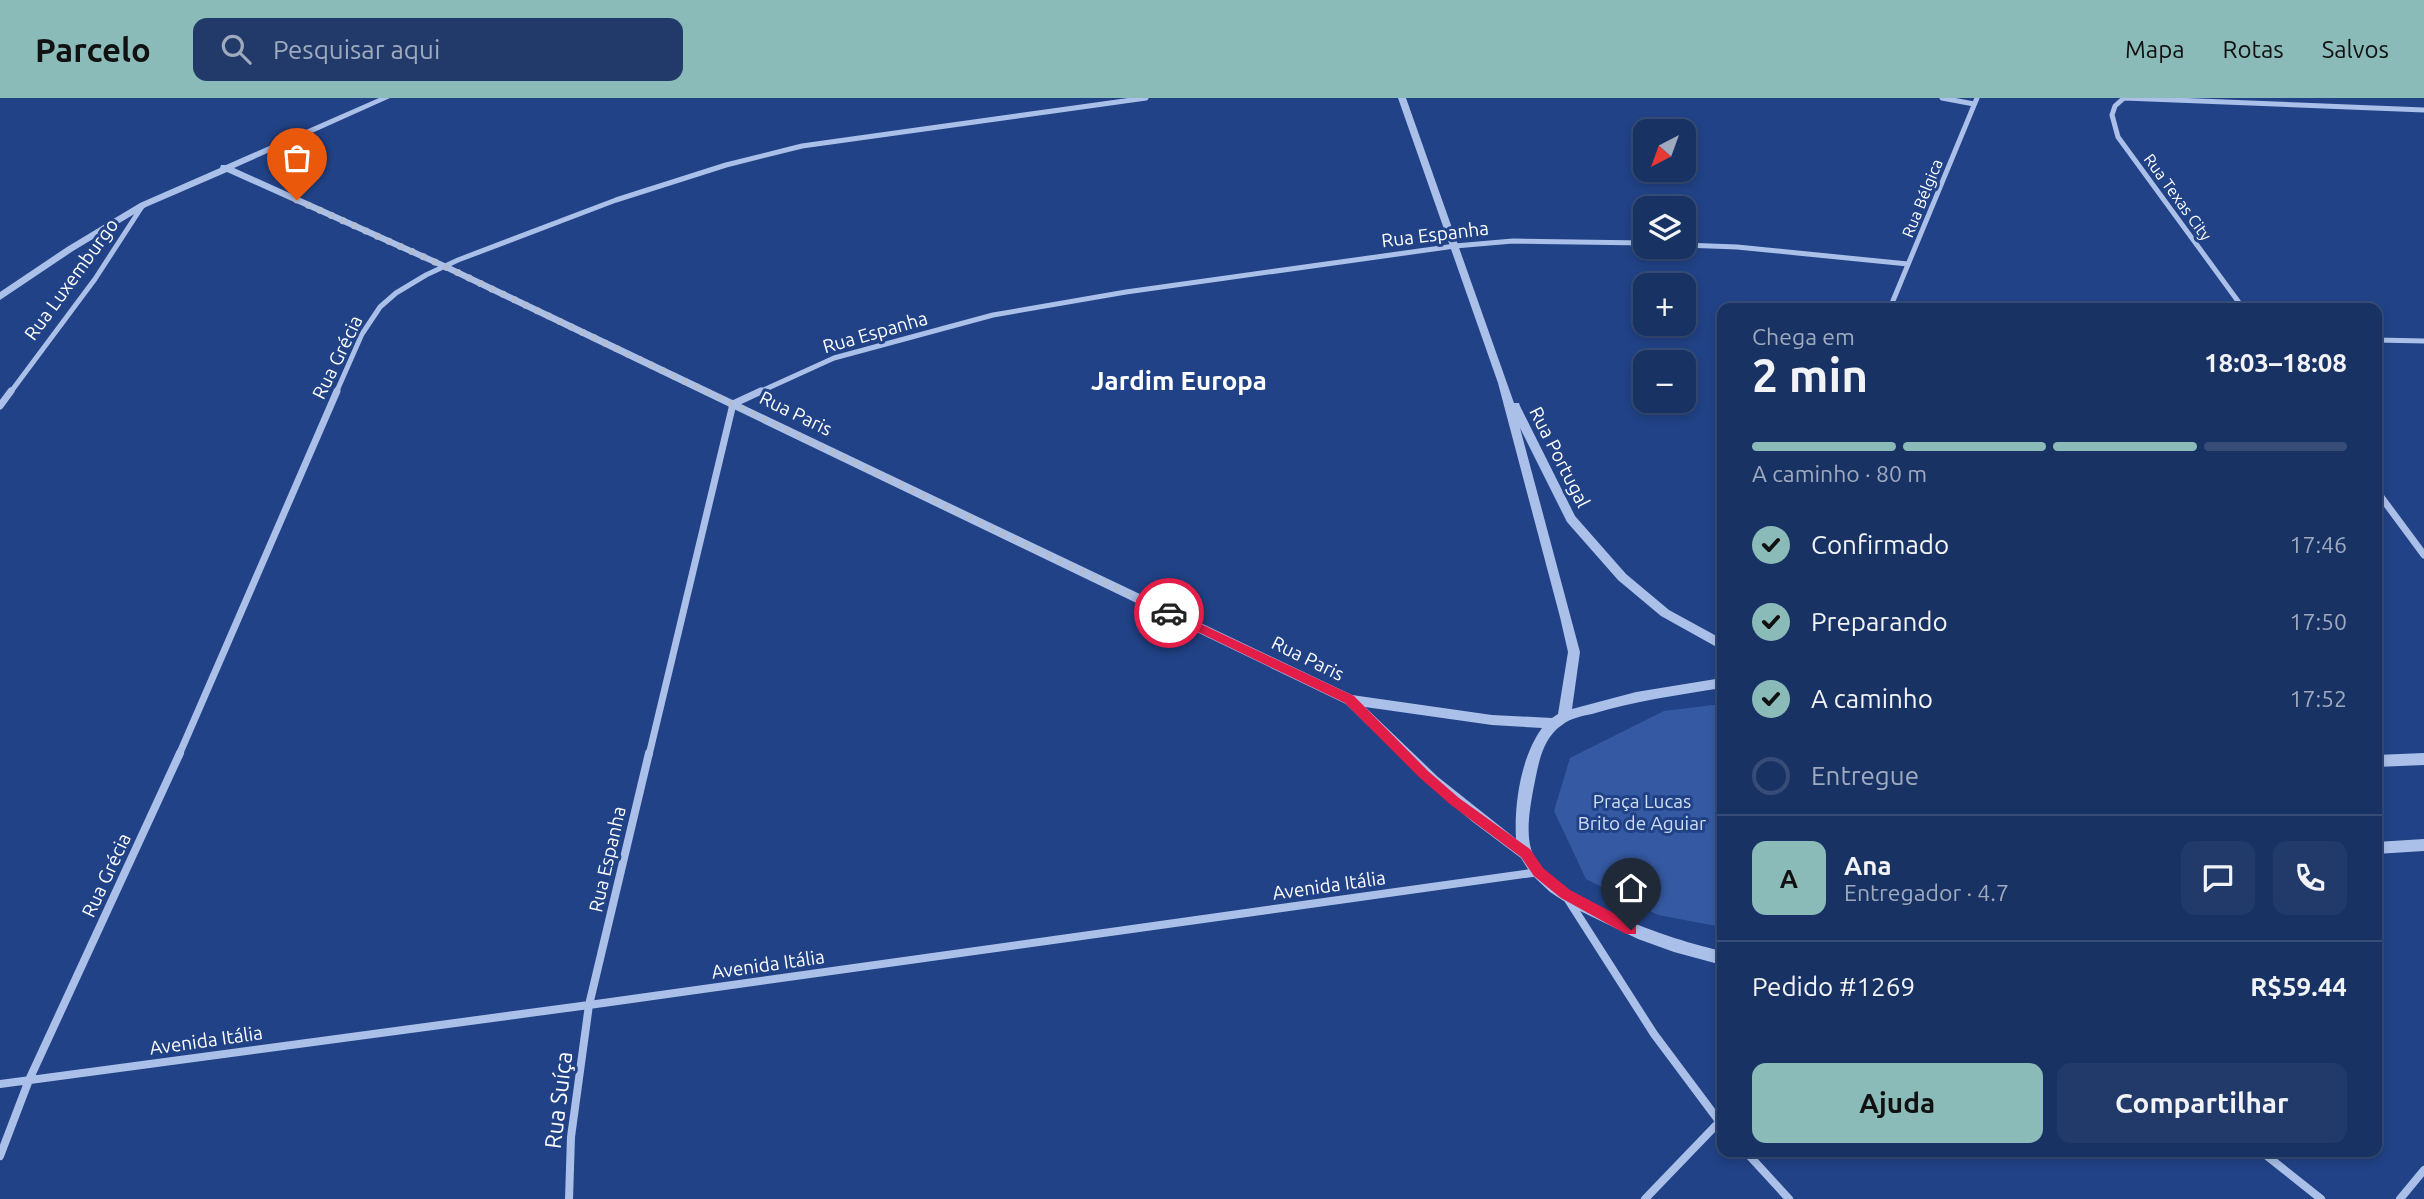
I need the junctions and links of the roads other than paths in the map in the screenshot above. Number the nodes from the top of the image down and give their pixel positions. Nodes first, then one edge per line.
1 (386, 98) edge
2 (1146, 98) edge
3 (1402, 98) edge
4 (1942, 98) edge
5 (2124, 98) edge
6 (1976, 101) edge
7 (2424, 110) edge
8 (224, 167) junction
9 (143, 205) junction
10 (1633, 243) edge
11 (1696, 245) edge
12 (1455, 246) junction
13 (1908, 264) junction
14 (444, 266) junction
15 (0, 297) edge
16 (1892, 303) edge
17 (2239, 303) edge
18 (2382, 340) edge
19 (2424, 341) edge
20 (1503, 383) junction
21 (733, 404) junction
22 (0, 406) edge
23 (2382, 498) edge
24 (2424, 555) edge
25 (1717, 642) edge
26 (1717, 684) edge
27 (1350, 700) junction
28 (1559, 720) junction
29 (2424, 759) edge
30 (2382, 761) edge
31 (2424, 845) edge
32 (2382, 848) edge
33 (1525, 853) junction
34 (1539, 872) junction
35 (1565, 894) junction
36 (1717, 957) edge
37 (589, 1005) junction
38 (29, 1080) junction
39 (0, 1084) edge
40 (1717, 1117) edge
41 (1717, 1126) edge
42 (0, 1156) edge
43 (1751, 1157) edge
44 (2268, 1157) edge
45 (2424, 1170) edge
46 (569, 1199) edge
47 (1645, 1199) edge
48 (1789, 1199) edge
49 (2321, 1199) edge
50 (2400, 1199) edge

1 - 8 street
2 - 14 street, Rua Grécia
3 - 12 street, Rua Portugal
4 - 6 street
5 - 7 street
5 - 17 street, Rua Texas City
6 - 13 street, Rua Bélgica
8 - 9 street
8 - 14 street, Rua Paris
9 - 15 street
9 - 22 street, Rua Luxemburgo
10 - 12 street, Rua Espanha
11 - 13 street
12 - 20 street, Rua Portugal
12 - 21 street, Rua Espanha
13 - 16 street, Rua Bélgica
14 - 21 street, Rua Paris
14 - 38 street, Rua Grécia
18 - 19 street
20 - 25 street, Rua Portugal
20 - 28 street, Rua Portugal
21 - 27 street, Rua Paris
21 - 37 street, Rua Espanha
23 - 24 street
26 - 28 street
27 - 28 street, Rua Paris
27 - 33 street, Rua Paris
28 - 33 street
29 - 30 street
31 - 32 street
33 - 34 street
34 - 35 street
34 - 37 street, Avenida Itália
35 - 36 street
35 - 40 street
37 - 38 street, Avenida Itália
37 - 46 street, Rua Suíça
38 - 39 street, Avenida Itália
38 - 42 street, Rua Grécia
41 - 47 street
43 - 48 street
44 - 49 street
45 - 50 street

